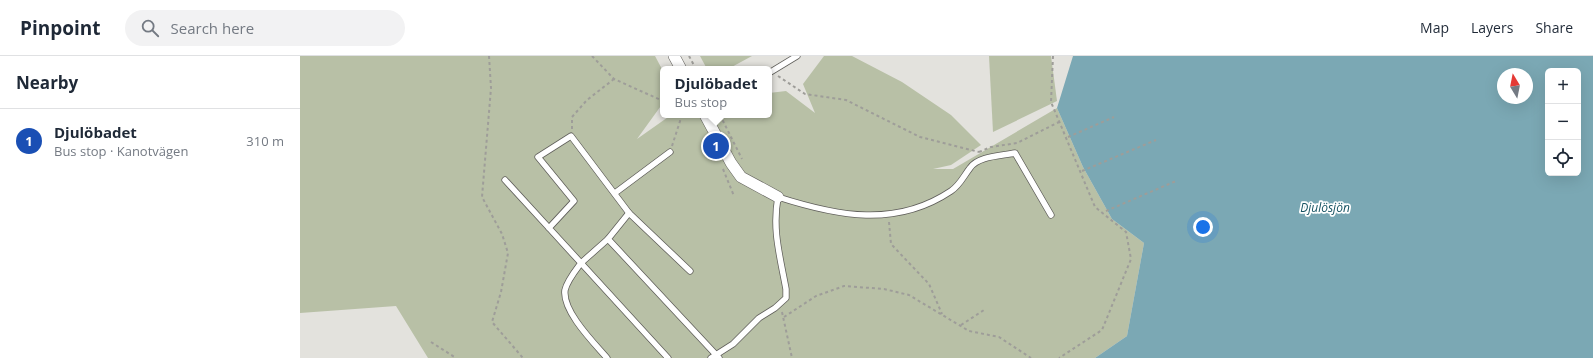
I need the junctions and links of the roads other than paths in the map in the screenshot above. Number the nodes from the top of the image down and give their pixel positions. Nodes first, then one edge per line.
1 (674, 56) edge
2 (797, 56) edge
3 (679, 66) edge
4 (772, 71) edge
5 (707, 118) edge
6 (670, 152) road end
7 (505, 180) dead end
8 (615, 193) junction
9 (778, 197) junction
10 (629, 212) junction
11 (1051, 215) dead end
12 (549, 228) junction
13 (608, 239) junction
14 (581, 263) junction
15 (690, 271) dead end
16 (715, 357) edge
17 (607, 358) edge
18 (668, 358) edge

1 - 3 street
2 - 4 lane
5 - 9 street
6 - 8 lane
7 - 12 lane
8 - 10 lane
8 - 12 lane
9 - 11 lane
9 - 16 lane
10 - 13 lane
10 - 15 lane
12 - 14 lane
13 - 14 lane
13 - 16 lane
14 - 17 lane
14 - 18 lane

